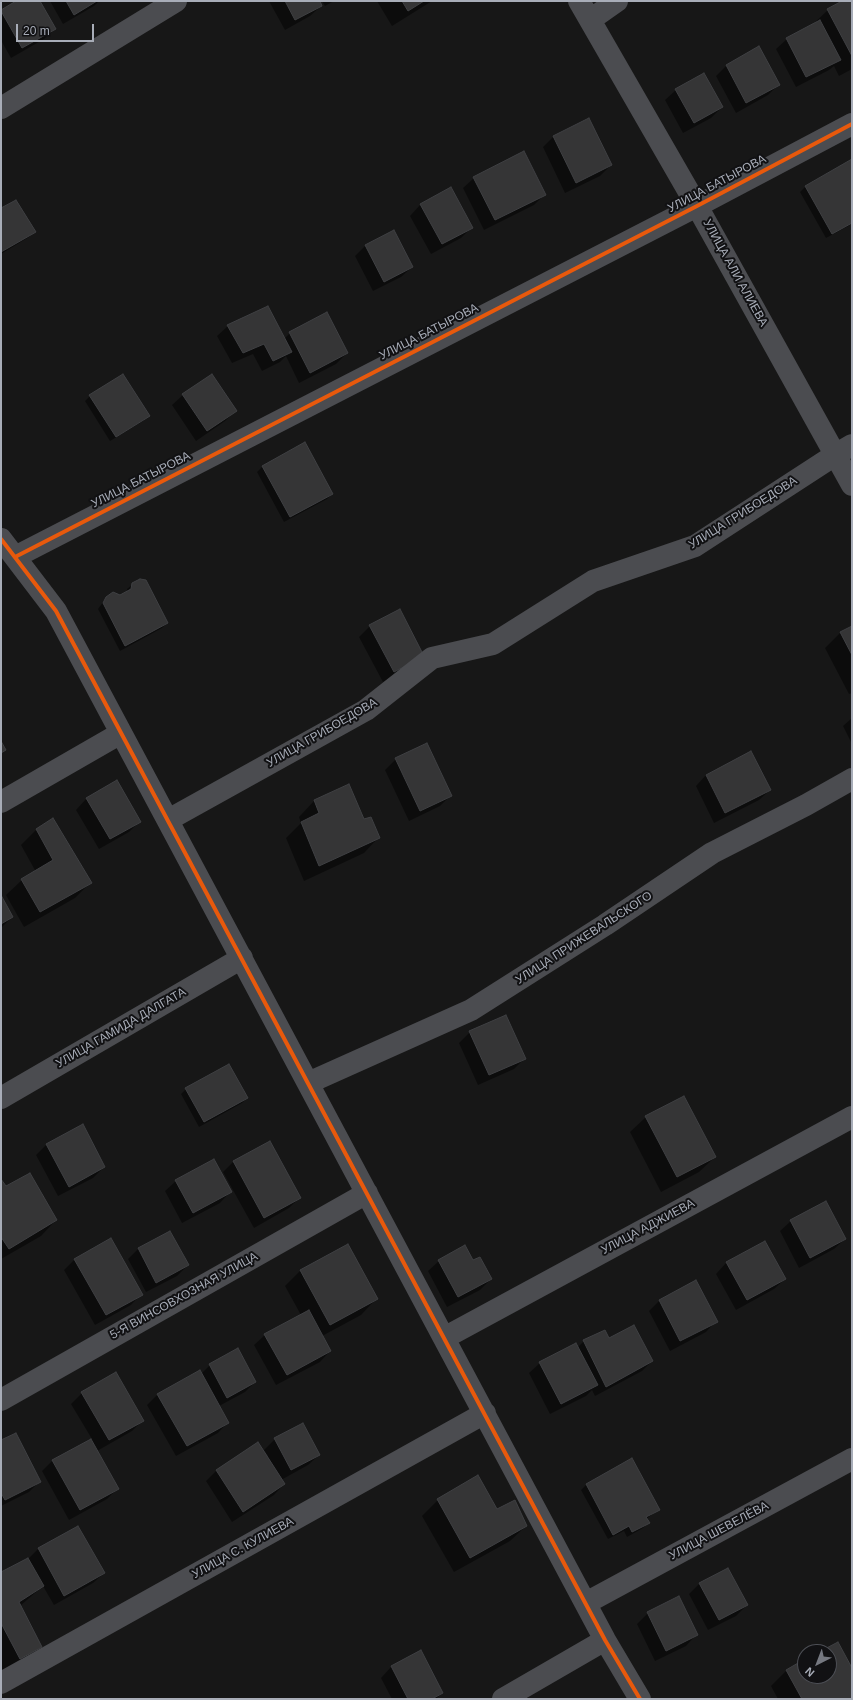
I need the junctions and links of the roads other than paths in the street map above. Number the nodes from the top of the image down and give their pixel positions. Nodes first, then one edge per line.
1 (176, 1) edge
2 (579, 1) edge
3 (618, 1) edge
4 (590, 20) junction
5 (1, 108) edge
6 (852, 124) edge
7 (697, 206) junction
8 (844, 450) edge
9 (852, 485) edge
10 (1, 539) edge
11 (15, 557) junction
12 (122, 733) junction
13 (852, 779) edge
14 (1, 802) edge
15 (168, 820) junction
16 (242, 958) junction
17 (308, 1083) junction
18 (1, 1098) edge
19 (852, 1117) edge
20 (368, 1193) junction
21 (444, 1338) junction
22 (1, 1400) edge
23 (485, 1413) junction
24 (852, 1459) edge
25 (586, 1603) junction
26 (605, 1640) junction
27 (1, 1683) edge
28 (503, 1699) edge
29 (640, 1699) edge

1 - 5 street
2 - 4 street, УЛИЦА АЛИ АЛИЕВА
3 - 4 street
4 - 7 street, УЛИЦА АЛИ АЛИЕВА
6 - 7 street, УЛИЦА БАТЫРОВА
7 - 8 street, УЛИЦА АЛИ АЛИЕВА
7 - 11 street, УЛИЦА БАТЫРОВА
8 - 9 street, УЛИЦА АЛИ АЛИЕВА
8 - 15 street, УЛИЦА ГРИБОЕДОВА
10 - 11 street
11 - 12 street
12 - 14 street
12 - 15 street
13 - 17 street, УЛИЦА ПРИЖЕВАЛЬСКОГО
15 - 16 street
16 - 17 street
16 - 18 street, УЛИЦА ГАМИДА ДАЛГАТА
17 - 20 street
19 - 21 street, УЛИЦА АДЖИЕВА
20 - 21 street
20 - 22 street, 5-Я ВИНСОВХОЗНАЯ УЛИЦА
21 - 23 street
23 - 25 street
23 - 27 street, УЛИЦА С. КУЛИЕВА
24 - 25 street, УЛИЦА ШЕВЕЛЁВА
25 - 26 street
26 - 28 street
26 - 29 street

